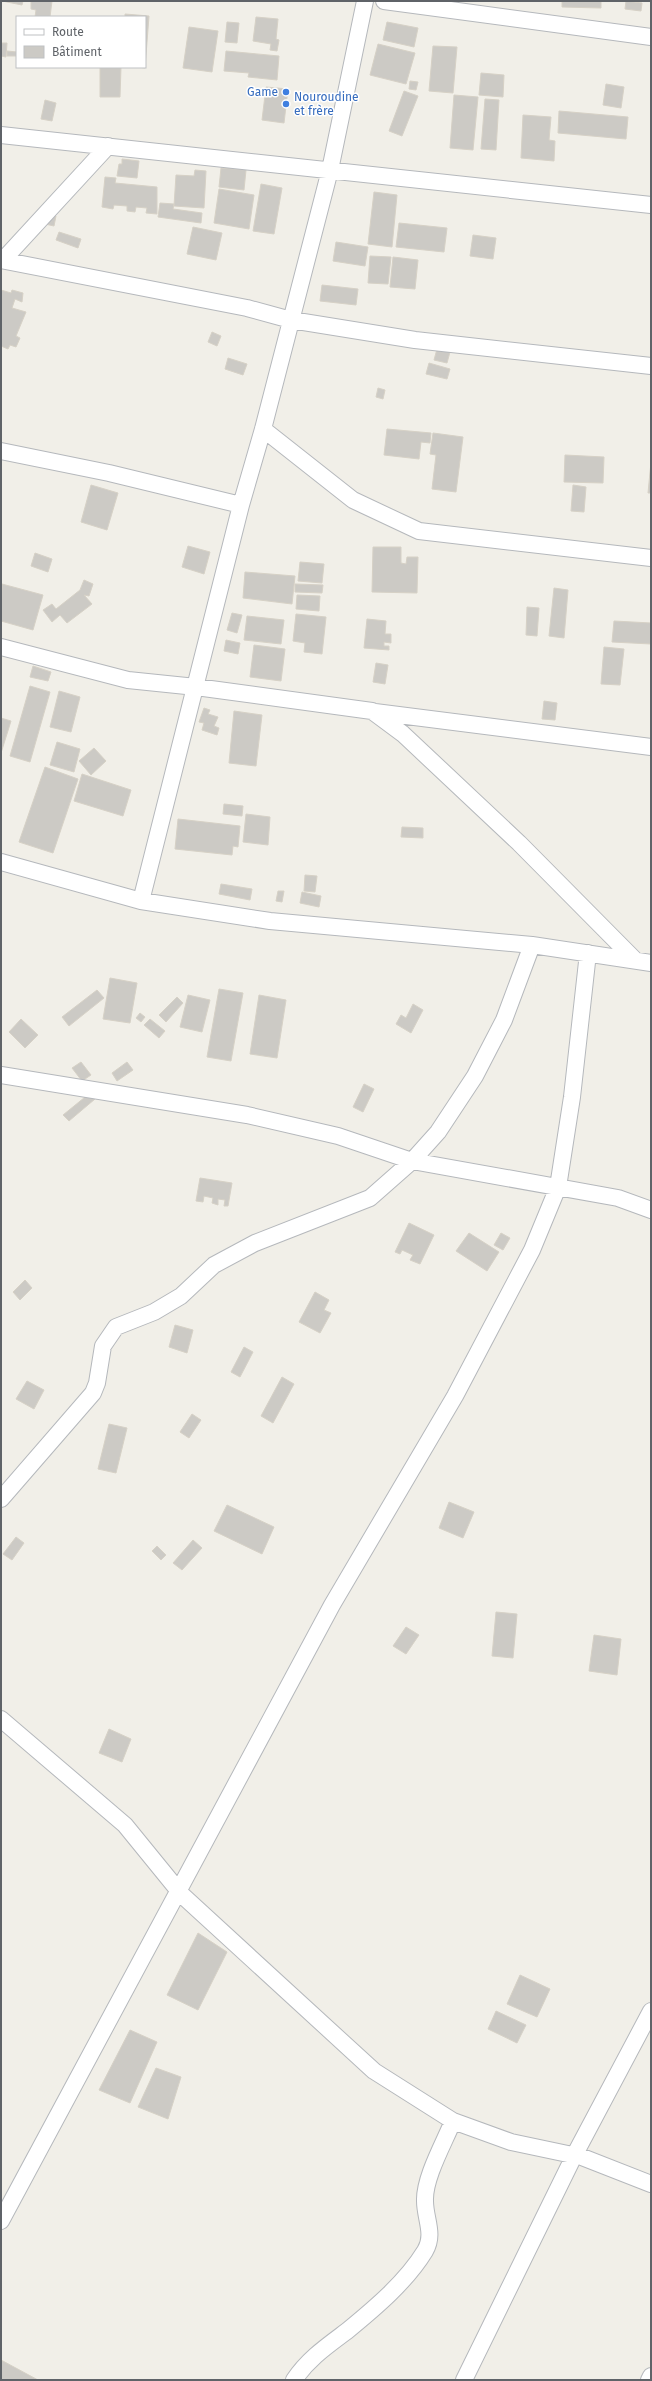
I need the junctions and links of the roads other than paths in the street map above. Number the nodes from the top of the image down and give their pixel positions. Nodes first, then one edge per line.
1 (364, 1) edge
2 (384, 1) edge
3 (651, 36) edge
4 (1, 135) edge
5 (108, 146) junction
6 (330, 170) junction
7 (651, 205) edge
8 (2, 260) edge
9 (291, 320) junction
10 (651, 366) edge
11 (263, 429) junction
12 (1, 451) edge
13 (241, 505) junction
14 (651, 558) edge
15 (1, 647) edge
16 (196, 687) junction
17 (372, 712) junction
18 (651, 747) edge
19 (1, 862) edge
20 (141, 901) junction
21 (532, 945) junction
22 (588, 953) junction
23 (634, 960) junction
24 (651, 962) edge
25 (1, 1075) edge
26 (412, 1161) junction
27 (558, 1187) junction
28 (651, 1210) edge
29 (1, 1499) edge
30 (1, 1719) edge
31 (178, 1890) junction
32 (651, 2011) edge
33 (453, 2121) junction
34 (574, 2156) junction
35 (651, 2184) edge
36 (1, 2221) edge
37 (651, 2376) edge
38 (294, 2380) edge
39 (464, 2380) edge
40 (649, 2380) edge

1 - 6 street
2 - 3 street
4 - 5 street
5 - 6 street
5 - 8 street
6 - 7 street
6 - 9 street
8 - 9 street
9 - 10 street
9 - 11 street
11 - 13 street
11 - 14 street
12 - 13 street
13 - 16 street
15 - 16 street
16 - 17 street
16 - 20 street
17 - 18 street
17 - 23 street
19 - 20 street
20 - 21 street
21 - 22 street
21 - 26 street
22 - 23 street
22 - 27 street
23 - 24 street
25 - 26 street
26 - 27 street
26 - 29 street
27 - 28 street
27 - 31 street
30 - 31 street
31 - 33 street
31 - 36 street
32 - 34 street
33 - 34 street
33 - 38 street
34 - 35 street
34 - 39 street
37 - 40 street

